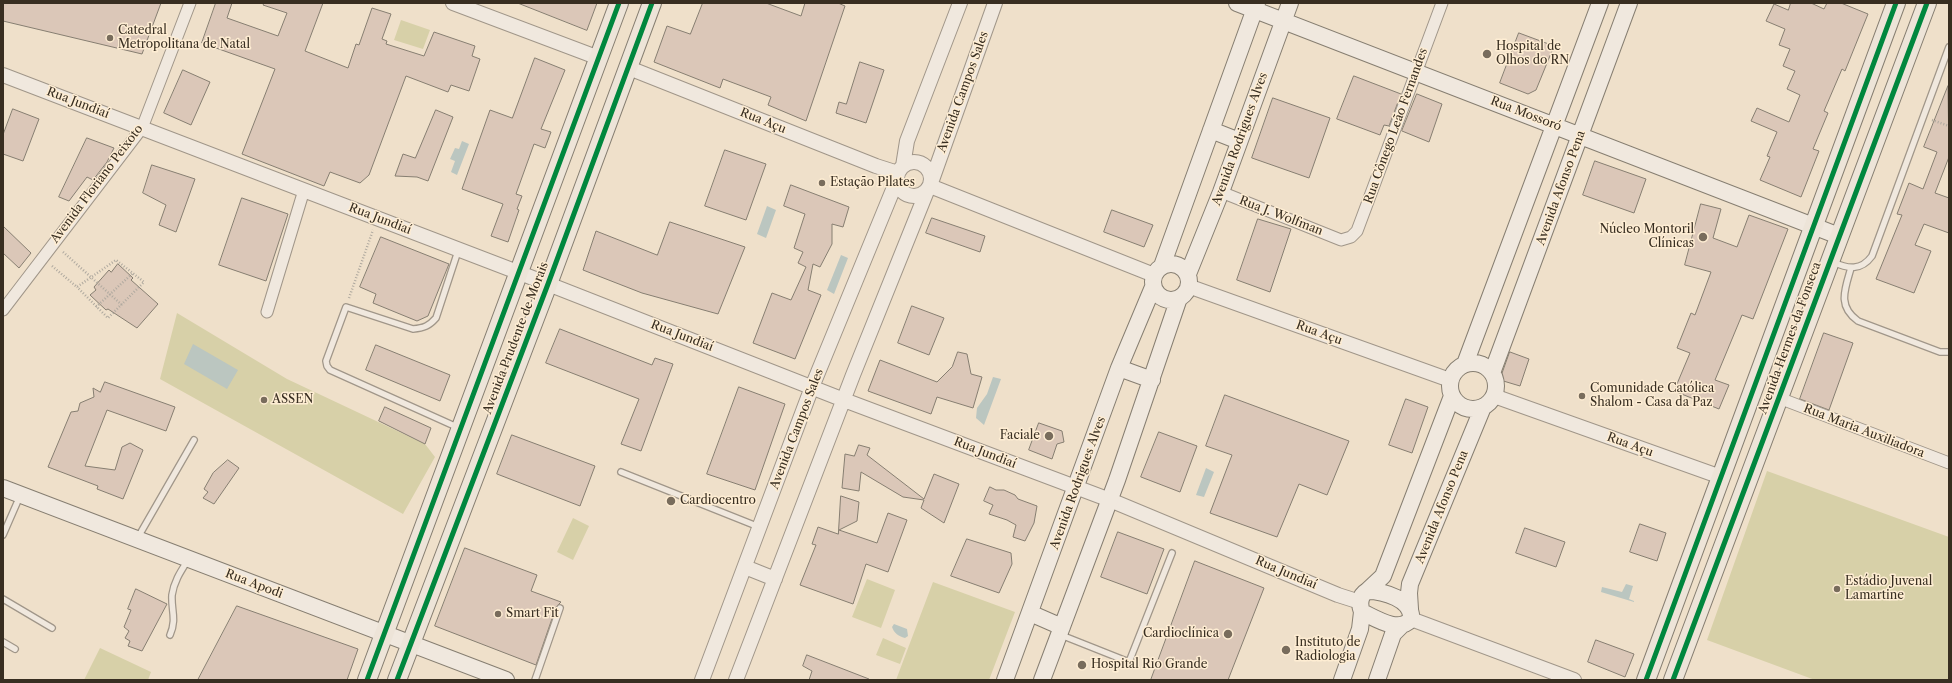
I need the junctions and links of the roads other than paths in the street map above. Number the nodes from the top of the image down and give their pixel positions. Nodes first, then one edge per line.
1 (190, 3) edge
2 (453, 3) edge
3 (619, 3) edge
4 (652, 3) edge
5 (960, 3) edge
6 (995, 3) edge
7 (1238, 3) edge
8 (1290, 3) edge
9 (1442, 3) edge
10 (1600, 3) edge
11 (1629, 3) edge
12 (1896, 3) edge
13 (1927, 3) edge
14 (1256, 6) edge
15 (1284, 20) junction
16 (1949, 48) edge
17 (599, 58) junction
18 (629, 68) junction
19 (1416, 72) junction
20 (3, 75) edge
21 (1555, 126) junction
22 (142, 128) junction
23 (1211, 130) junction
24 (1580, 135) junction
25 (1239, 141) junction
26 (899, 173) junction
27 (930, 185) junction
28 (304, 190) junction
29 (1221, 192) junction
30 (1814, 226) junction
31 (1839, 236) junction
32 (1342, 240) joint
33 (459, 249) junction
34 (1829, 260) junction
35 (1851, 268) junction
36 (520, 273) junction
37 (1156, 276) junction
38 (548, 284) junction
39 (1185, 286) junction
40 (3, 310) edge
41 (267, 312) dead end
42 (1949, 352) edge
43 (1465, 364) junction
44 (1119, 368) junction
45 (1492, 373) junction
46 (1152, 380) junction
47 (1450, 380) junction
48 (812, 387) junction
49 (1452, 396) junction
50 (1779, 398) junction
51 (844, 400) junction
52 (1488, 401) junction
53 (461, 429) junction
54 (194, 440) dead end
55 (1949, 463) edge
56 (621, 472) dead end
57 (1721, 477) junction
58 (1076, 487) junction
59 (3, 488) edge
60 (21, 494) junction
61 (1110, 500) junction
62 (760, 527) junction
63 (3, 535) edge
64 (136, 539) junction
65 (1172, 553) dead end
66 (188, 559) junction
67 (745, 567) junction
68 (775, 579) junction
69 (3, 599) edge
70 (1363, 602) junction
71 (560, 608) dead end
72 (1030, 613) junction
73 (1407, 618) junction
74 (52, 628) dead end
75 (1061, 631) junction
76 (384, 634) junction
77 (170, 635) dead end
78 (3, 642) edge
79 (410, 644) junction
80 (15, 649) dead end
81 (367, 680) edge
82 (397, 680) edge
83 (506, 680) edge
84 (535, 680) edge
85 (702, 680) edge
86 (736, 680) edge
87 (1005, 680) edge
88 (1042, 680) edge
89 (1342, 680) edge
90 (1377, 680) edge
91 (1574, 680) edge
92 (1646, 680) edge
93 (1673, 680) edge

1 - 22 street, Avenida Floriano Peixoto
2 - 17 street
3 - 17 main road, Avenida Prudente de Morais
4 - 18 main road, Avenida Prudente de Morais
5 - 26 street, Avenida Campos Sales
6 - 27 street, Avenida Campos Sales
7 - 14 main road, Rua Mossoró
8 - 15 main road, Avenida Rodrigues Alves
9 - 19 street, Rua Cônego Leão Fernandes
10 - 21 main road
11 - 24 main road, Avenida Afonso Pena
12 - 30 main road, Avenida Hermes da Fonseca
13 - 31 main road, Avenida Hermes da Fonseca
14 - 15 main road, Rua Mossoró
14 - 23 main road, Avenida Rodrigues Alves
15 - 19 main road, Rua Mossoró
15 - 25 main road, Avenida Rodrigues Alves
16 - 35 lane
17 - 36 main road, Avenida Prudente de Morais
18 - 26 street, Rua Açu
18 - 38 main road, Avenida Prudente de Morais
19 - 21 main road, Rua Mossoró
19 - 32 street, Rua Cônego Leão Fernandes
20 - 22 street, Rua Jundiaí
21 - 24 main road, Rua Mossoró
21 - 43 main road
22 - 28 street, Rua Jundiaí
22 - 40 street, Avenida Floriano Peixoto
23 - 25 main road
23 - 37 main road, Avenida Rodrigues Alves
24 - 30 main road, Rua Mossoró
24 - 45 main road, Avenida Afonso Pena
25 - 29 main road, Avenida Rodrigues Alves
26 - 27 street
26 - 27 street
26 - 48 street, Avenida Campos Sales
27 - 37 street
27 - 51 street, Avenida Campos Sales
28 - 33 street, Rua Jundiaí
28 - 41 street
29 - 32 street, Rua J. Wolfman
29 - 39 main road, Avenida Rodrigues Alves
30 - 31 main road, Rua Mossoró
30 - 57 main road, Avenida Hermes da Fonseca
31 - 34 main road, Avenida Hermes da Fonseca
33 - 36 street, Rua Jundiaí
33 - 53 lane
34 - 35 lane
34 - 50 main road, Avenida Hermes da Fonseca
35 - 42 lane
36 - 38 street, Rua Jundiaí
36 - 53 main road, Avenida Prudente de Morais
37 - 39 main road
37 - 39 main road
37 - 44 main road, Avenida Rodrigues Alves
38 - 48 street, Rua Jundiaí
38 - 79 main road, Avenida Prudente de Morais
39 - 46 main road, Avenida Rodrigues Alves
39 - 47 street, Rua Açu
43 - 45 main road
43 - 47 main road
44 - 46 main road
44 - 58 main road, Avenida Rodrigues Alves
45 - 52 main road
46 - 61 main road, Avenida Rodrigues Alves
47 - 49 main road
48 - 51 street, Rua Jundiaí
48 - 62 street, Avenida Campos Sales
49 - 52 main road
49 - 70 main road
50 - 55 street, Rua Maria Auxiliadora
50 - 93 main road, Avenida Hermes da Fonseca
51 - 58 street, Rua Jundiaí
51 - 68 street, Avenida Campos Sales
52 - 57 street, Rua Açu
52 - 73 main road, Avenida Afonso Pena
53 - 76 main road, Avenida Prudente de Morais
54 - 64 lane
56 - 62 lane
57 - 92 main road, Avenida Hermes da Fonseca
58 - 61 street, Rua Jundiaí
58 - 72 main road, Avenida Rodrigues Alves
59 - 60 main road, Rua Apodi
60 - 63 lane
60 - 64 main road, Rua Apodi
61 - 70 street, Rua Jundiaí
61 - 75 main road, Avenida Rodrigues Alves
62 - 67 street, Avenida Campos Sales
64 - 66 main road, Rua Apodi
65 - 75 lane
66 - 76 main road, Rua Apodi
66 - 77 lane
67 - 68 street
67 - 85 street, Avenida Campos Sales
68 - 86 street, Avenida Campos Sales
69 - 74 lane
70 - 73 main road
70 - 73 main road
70 - 89 main road
71 - 84 lane
72 - 75 main road
72 - 87 main road, Avenida Rodrigues Alves
73 - 90 main road
73 - 91 street
75 - 88 main road, Avenida Rodrigues Alves
76 - 79 main road, Rua Apodi
76 - 81 main road, Avenida Prudente de Morais
78 - 80 lane
79 - 82 main road, Avenida Prudente de Morais
79 - 83 main road, Rua Apodi

